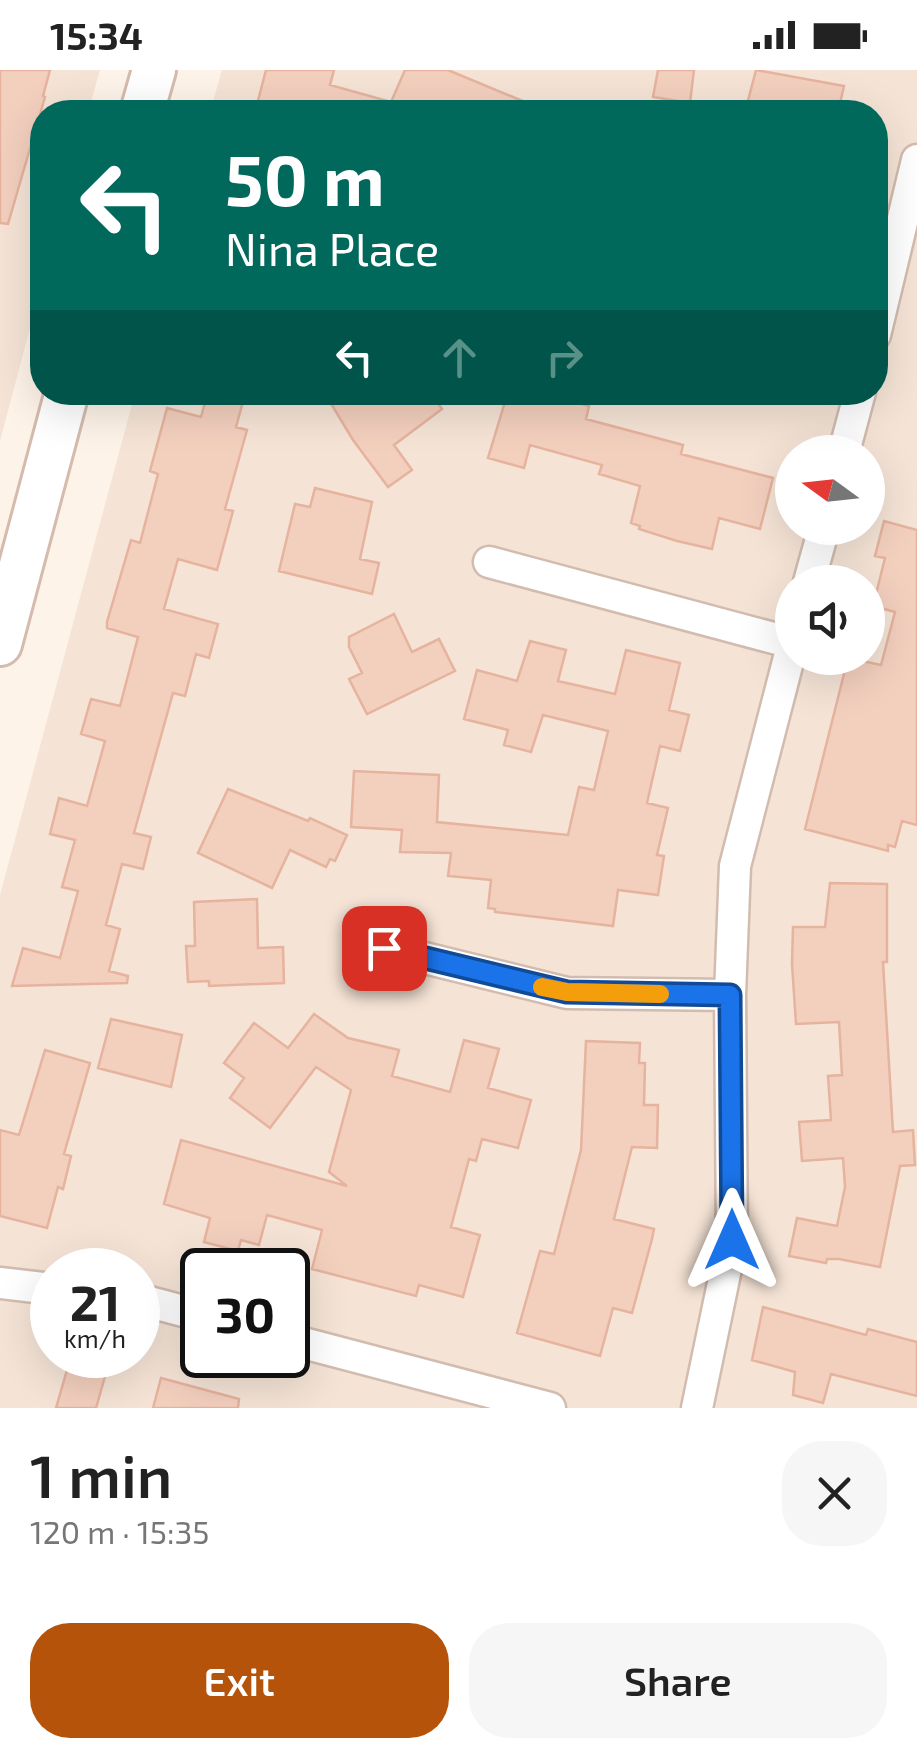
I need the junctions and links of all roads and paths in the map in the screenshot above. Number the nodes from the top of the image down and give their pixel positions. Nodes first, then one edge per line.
1 (154, 70) edge
2 (145, 100) edge
3 (917, 160) edge
4 (888, 245) edge
5 (64, 405) edge
6 (857, 405) edge
7 (849, 435) edge
8 (488, 562) dead end
9 (1, 639) edge
10 (775, 640) edge
11 (784, 675) edge
12 (384, 948) dead end
13 (730, 995) junction
14 (0, 1282) edge
15 (30, 1285) edge
16 (310, 1345) edge
17 (550, 1408) edge
18 (697, 1408) edge

1 - 2 main road
3 - 4 street
5 - 9 main road
6 - 7 street
8 - 10 street
11 - 13 street
12 - 13 street
13 - 18 street
14 - 15 street
16 - 17 street

